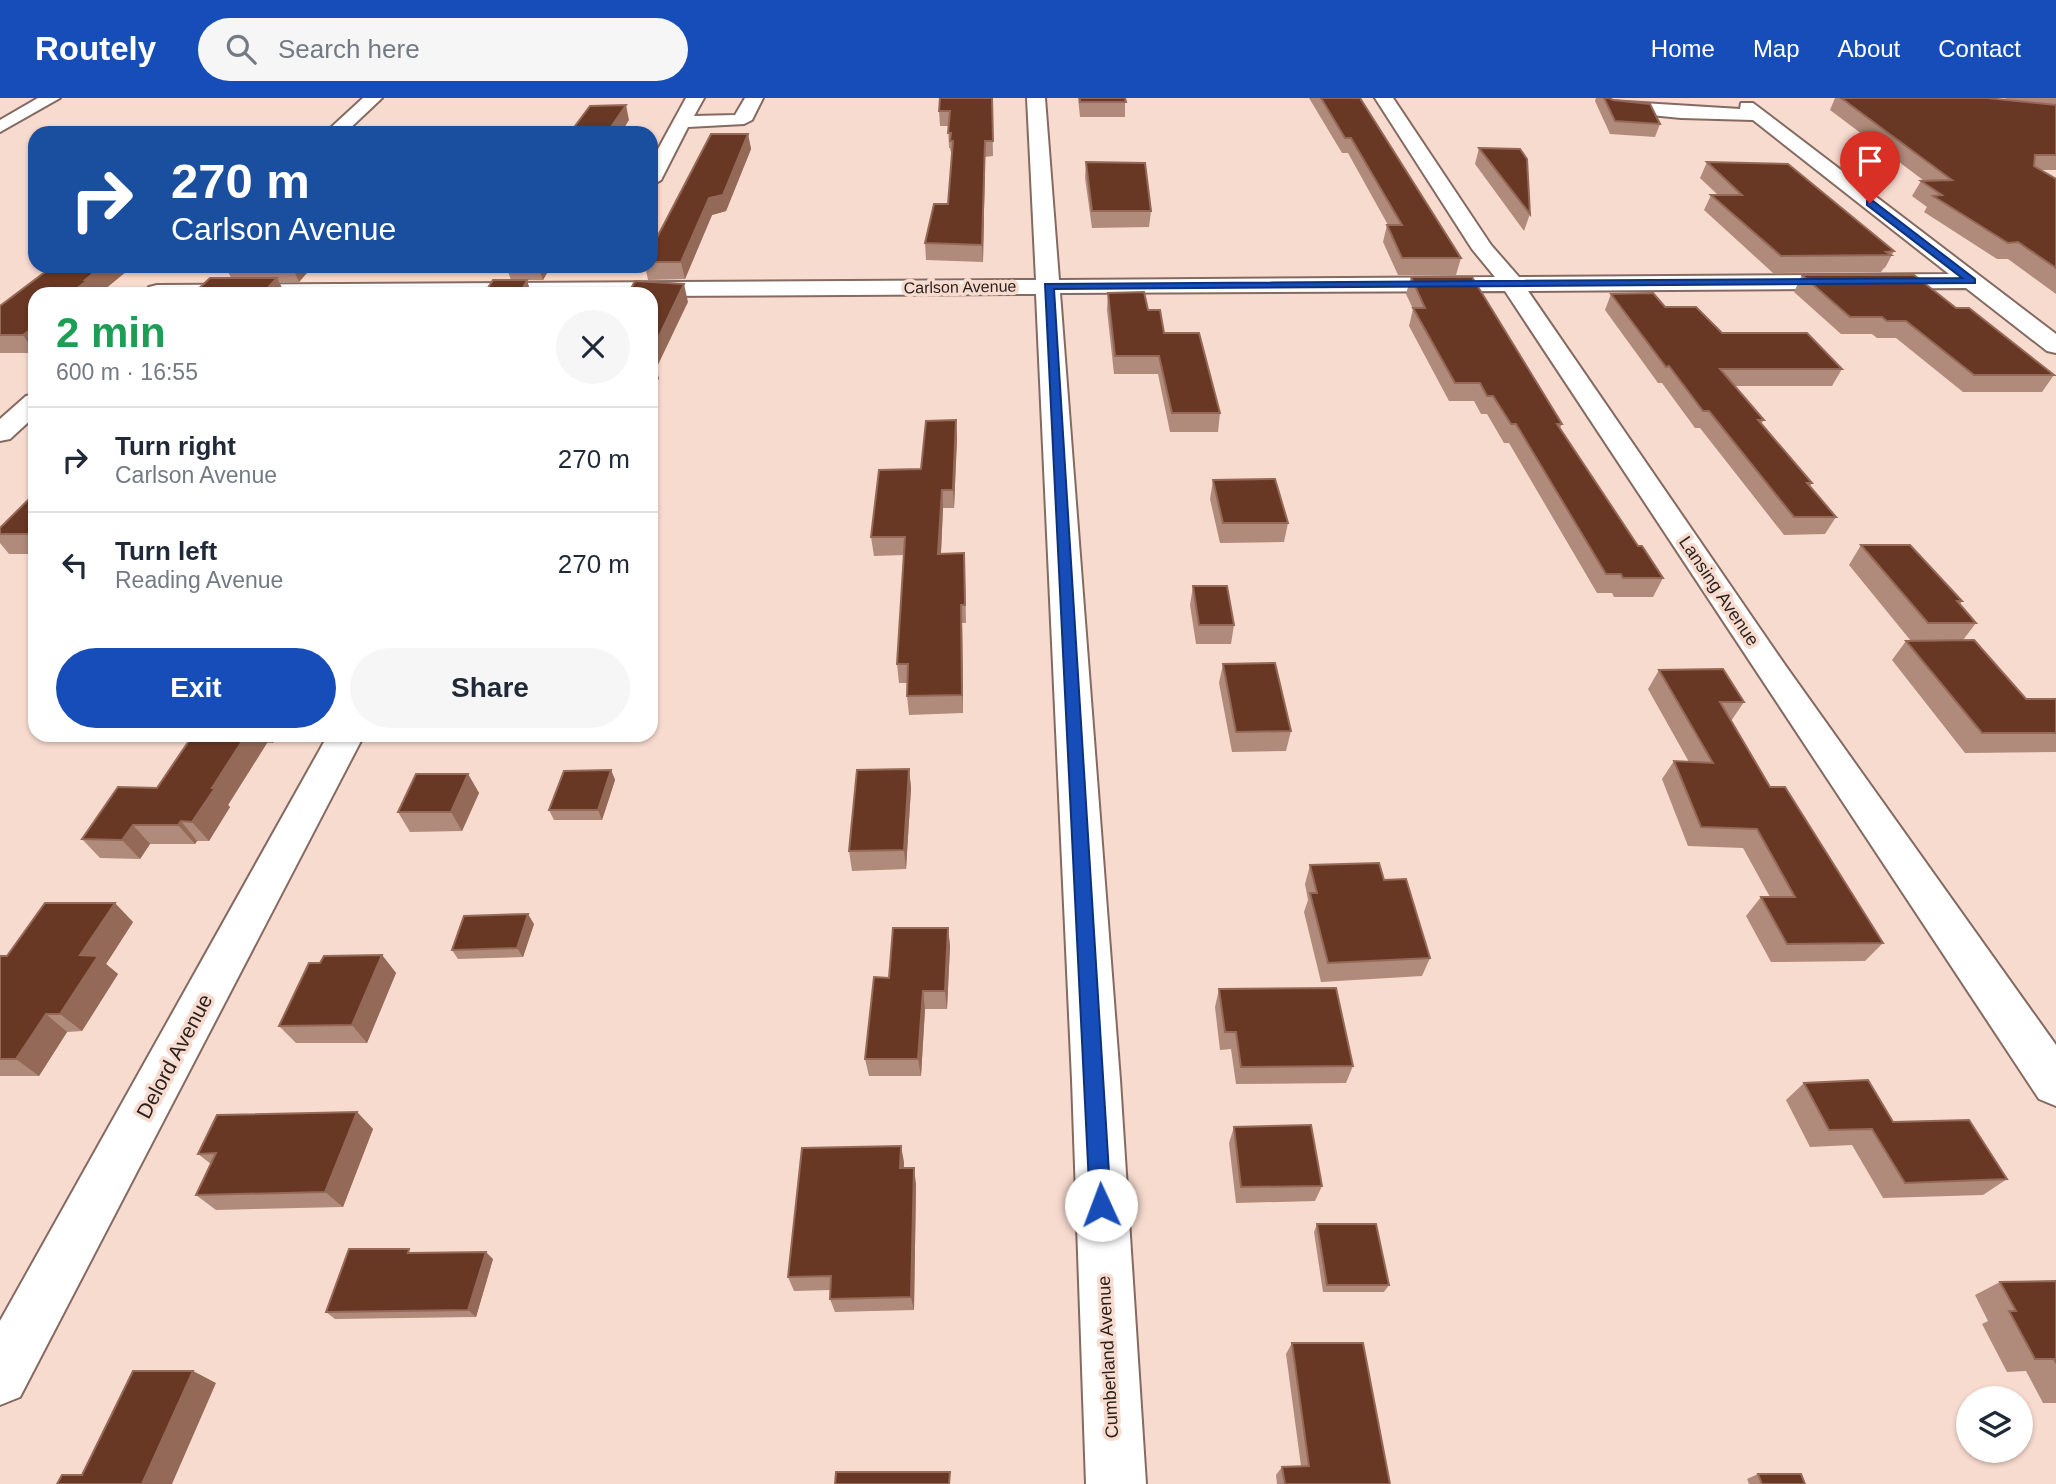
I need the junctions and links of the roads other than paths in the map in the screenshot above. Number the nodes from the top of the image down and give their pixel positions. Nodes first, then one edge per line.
1 (51, 98) edge
2 (373, 98) edge
3 (695, 98) edge
4 (754, 98) edge
5 (1036, 98) edge
6 (1384, 98) edge
7 (1610, 106) edge
8 (682, 122) junction
9 (342, 126) edge
10 (0, 127) edge
11 (658, 167) edge
12 (178, 273) edge
13 (1972, 281) junction
14 (1511, 282) junction
15 (1049, 286) junction
16 (163, 287) edge
17 (658, 291) edge
18 (2056, 346) edge
19 (28, 408) edge
20 (0, 433) edge
21 (342, 742) edge
22 (2056, 1084) edge
23 (0, 1377) edge
24 (1115, 1484) edge

1 - 10 street
2 - 9 street
3 - 8 street
4 - 8 street
5 - 15 street, Cumberland Avenue
6 - 14 street, Lansing Avenue
7 - 13 street
8 - 11 street
12 - 16 street
13 - 14 street, Carlson Avenue
13 - 18 street
14 - 15 street, Carlson Avenue
14 - 22 street, Lansing Avenue
15 - 17 street, Carlson Avenue
15 - 24 street, Cumberland Avenue
19 - 20 street
21 - 23 street, Delord Avenue

